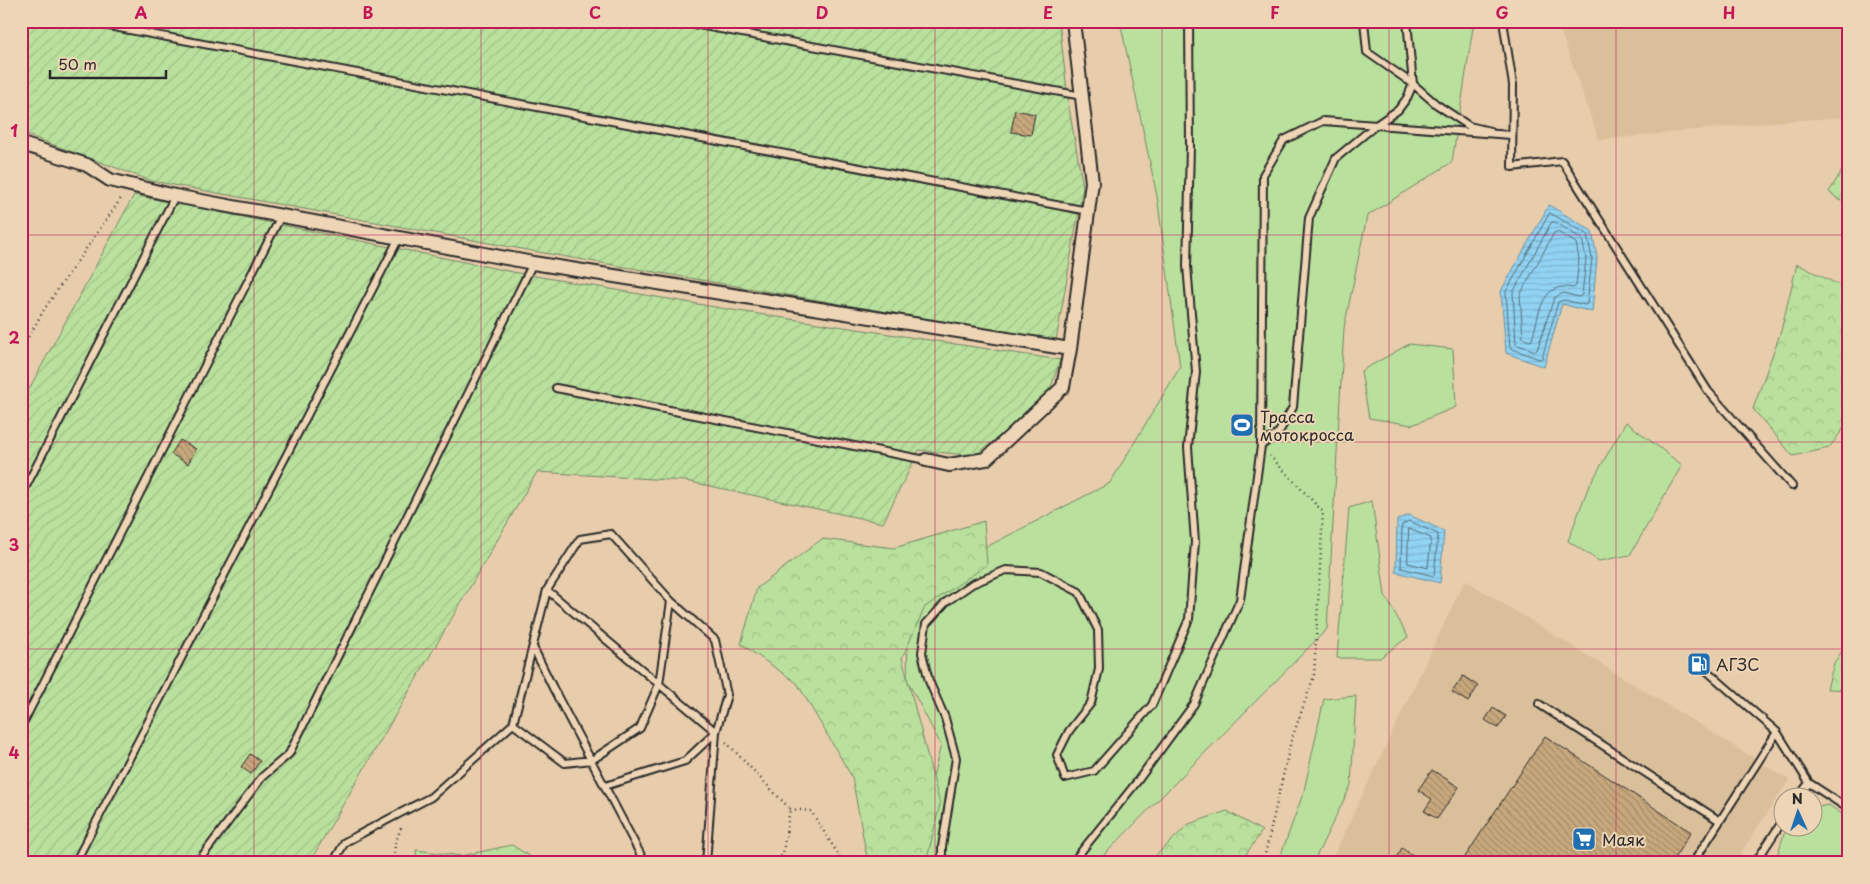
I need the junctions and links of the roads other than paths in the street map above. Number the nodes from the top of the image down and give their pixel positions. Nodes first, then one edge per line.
1 (82, 21) edge
2 (677, 21) edge
3 (1073, 21) edge
4 (1189, 21) edge
5 (1364, 21) edge
6 (1407, 21) edge
7 (1503, 21) edge
8 (1414, 84) junction
9 (1082, 96) junction
10 (1376, 124) junction
11 (1511, 135) junction
12 (22, 144) edge
13 (175, 196) junction
14 (1088, 211) junction
15 (281, 216) junction
16 (399, 238) junction
17 (533, 263) junction
18 (1070, 349) junction
19 (556, 388) dead end
20 (1261, 446) junction
21 (926, 460) joint
22 (1792, 486) dead end
23 (21, 496) edge
24 (548, 590) junction
25 (671, 602) junction
26 (533, 647) junction
27 (1700, 664) dead end
28 (659, 684) junction
29 (1538, 704) dead end
30 (513, 724) junction
31 (21, 728) edge
32 (716, 732) junction
33 (1777, 732) junction
34 (592, 760) junction
35 (1809, 783) junction
36 (605, 786) junction
37 (1807, 786) edge
38 (1849, 809) edge
39 (1720, 820) junction
40 (1773, 836) edge
41 (75, 863) edge
42 (197, 863) edge
43 (333, 863) edge
44 (645, 863) edge
45 (706, 863) edge
46 (942, 863) edge
47 (1072, 863) edge
48 (1693, 863) edge
49 (1755, 863) edge

1 - 14 lane
2 - 9 lane
3 - 9 street
4 - 46 lane
5 - 8 lane
6 - 8 lane
7 - 11 lane
8 - 10 lane
8 - 11 lane
9 - 14 street
10 - 11 lane
10 - 20 lane
10 - 20 lane
11 - 22 lane
12 - 13 street
13 - 15 street
13 - 23 lane
14 - 18 street
15 - 16 street
15 - 31 lane
16 - 17 street
16 - 41 lane
17 - 18 street
17 - 42 lane
18 - 21 street
19 - 21 lane
20 - 47 lane
24 - 25 lane
24 - 26 lane
24 - 28 lane
25 - 28 lane
25 - 32 lane
26 - 30 lane
26 - 34 lane
27 - 33 lane
28 - 32 lane
28 - 34 lane
29 - 39 lane
30 - 34 lane
30 - 43 lane
32 - 36 lane
32 - 45 lane
33 - 35 lane
33 - 39 lane
34 - 36 lane
35 - 37 lane
35 - 38 lane
36 - 44 lane
39 - 48 lane
40 - 49 lane

